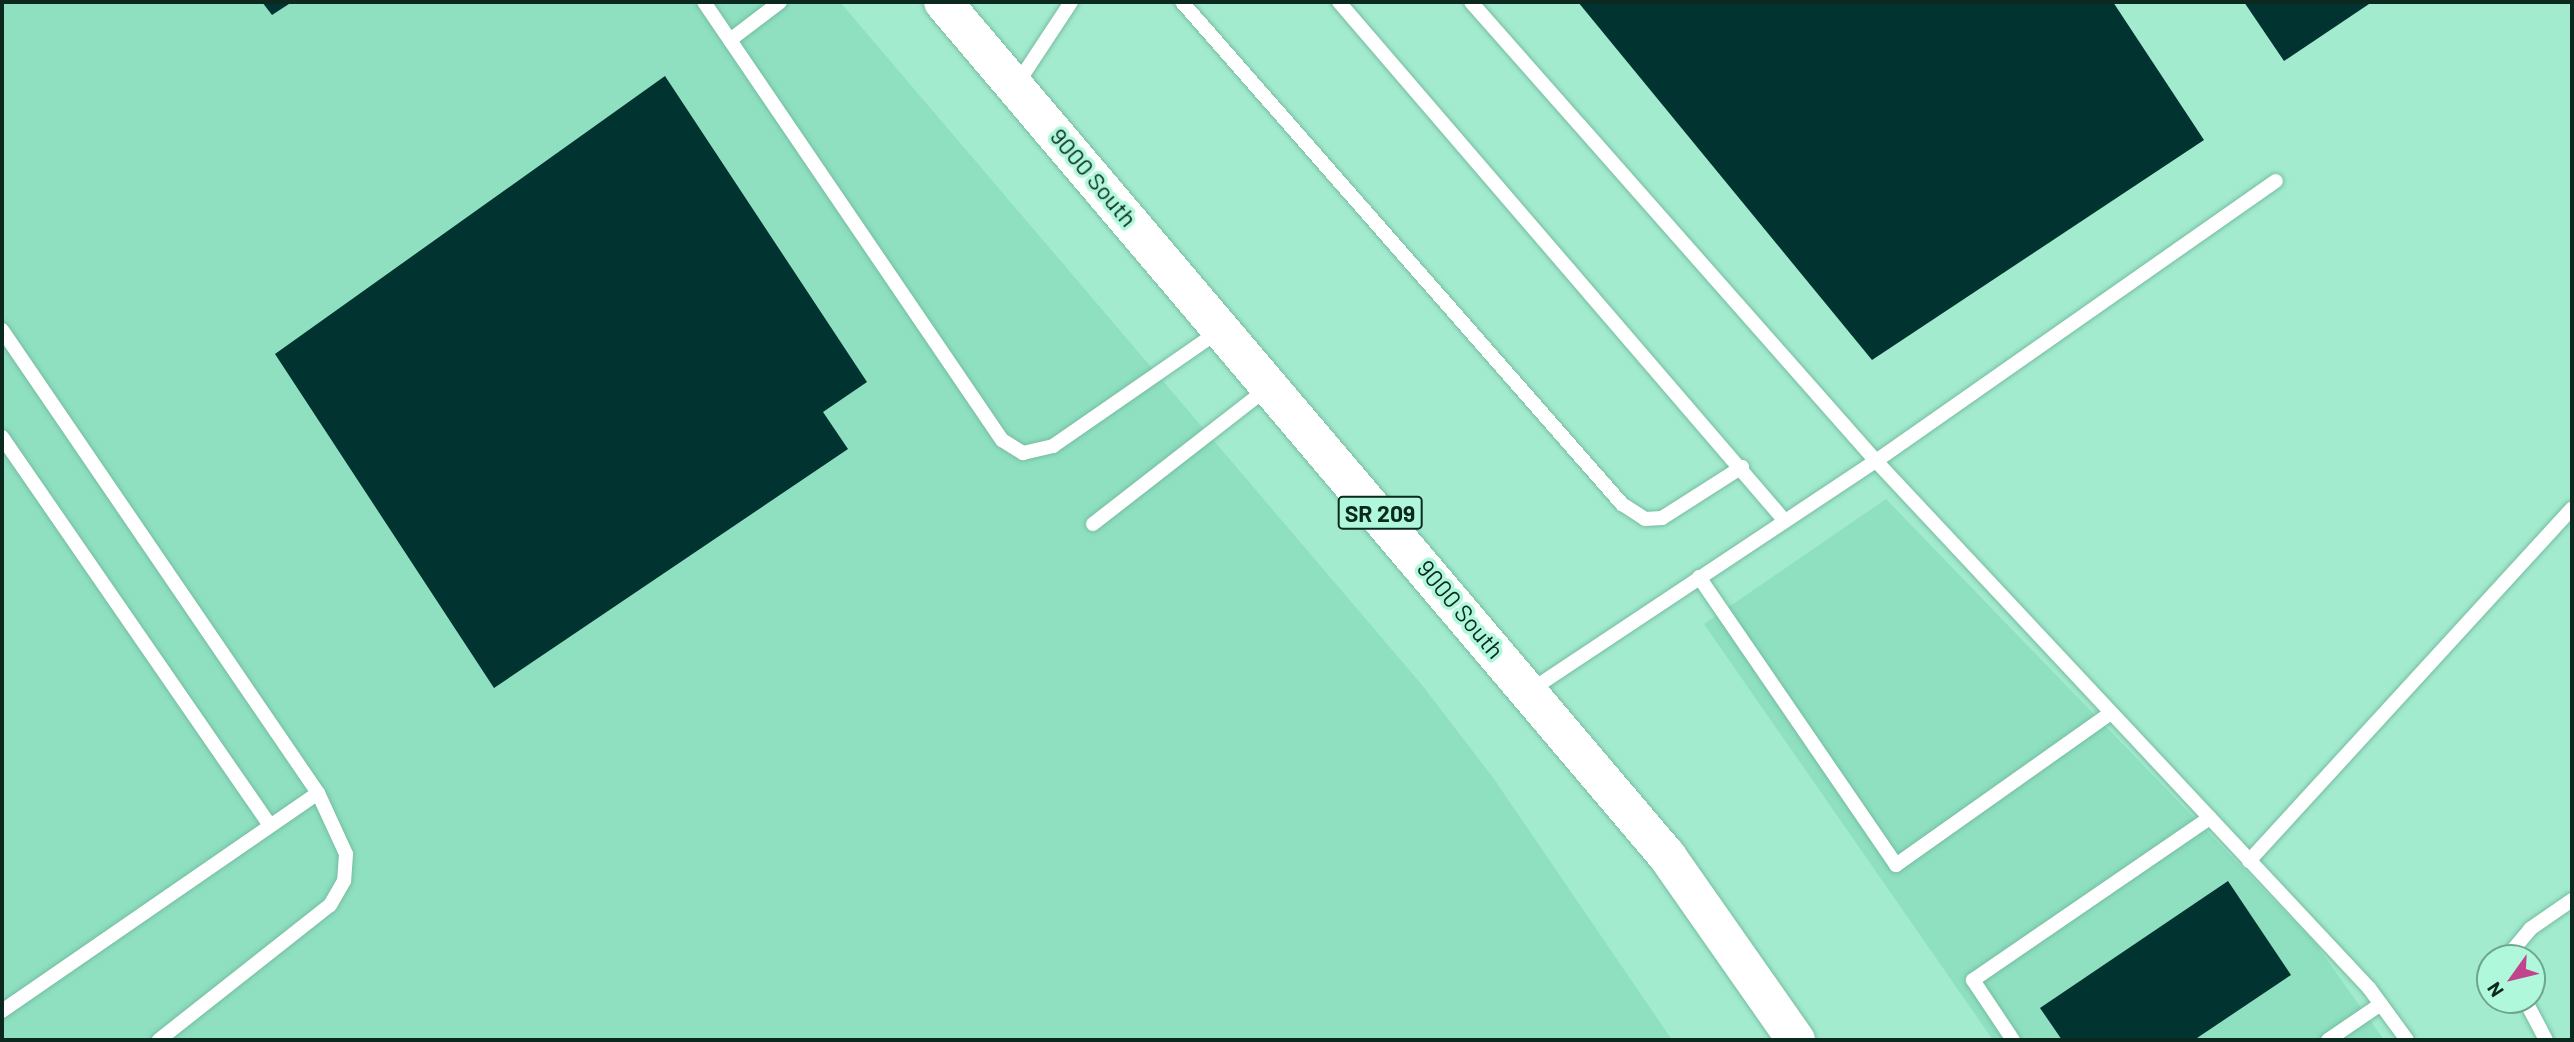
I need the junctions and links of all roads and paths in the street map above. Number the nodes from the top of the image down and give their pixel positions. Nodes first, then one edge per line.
1 (704, 2) edge
2 (780, 2) edge
3 (943, 2) edge
4 (1071, 2) edge
5 (1182, 2) edge
6 (1339, 2) edge
7 (1471, 2) edge
8 (730, 40) junction
9 (1016, 85) junction
10 (2276, 181) dead end
11 (1224, 328) junction
12 (2, 330) edge
13 (1272, 385) junction
14 (2, 437) edge
15 (1876, 461) junction
16 (1742, 467) junction
17 (2572, 509) edge
18 (1785, 521) junction
19 (1093, 524) dead end
20 (1699, 578) junction
21 (1531, 690) junction
22 (2111, 713) junction
23 (318, 793) junction
24 (2210, 818) junction
25 (270, 826) junction
26 (2249, 861) junction
27 (2572, 900) edge
28 (2518, 944) edge
29 (2381, 1004) junction
30 (2, 1011) edge
31 (2532, 1014) edge
32 (159, 1040) edge
33 (1796, 1040) edge
34 (2013, 1040) edge
35 (2328, 1040) edge
36 (2407, 1040) edge
37 (2546, 1040) edge

1 - 8 lane
2 - 8 lane
3 - 9 main road, 9000 South / SR 209
4 - 9 lane
5 - 16 lane
6 - 16 lane
7 - 15 lane
8 - 11 lane
9 - 11 main road, 9000 South / SR 209
10 - 15 lane
11 - 13 main road, 9000 South / SR 209
12 - 23 lane
13 - 19 lane
13 - 21 main road, 9000 South / SR 209
14 - 25 lane
15 - 18 lane
15 - 22 lane
16 - 18 lane
17 - 26 lane
18 - 20 lane
20 - 21 lane
20 - 22 lane
21 - 33 main road, 9000 South / SR 209
22 - 24 lane
23 - 25 lane
23 - 32 lane
24 - 26 lane
24 - 34 lane
25 - 30 lane
26 - 29 lane
27 - 28 lane
29 - 35 lane
29 - 36 lane
31 - 37 lane

